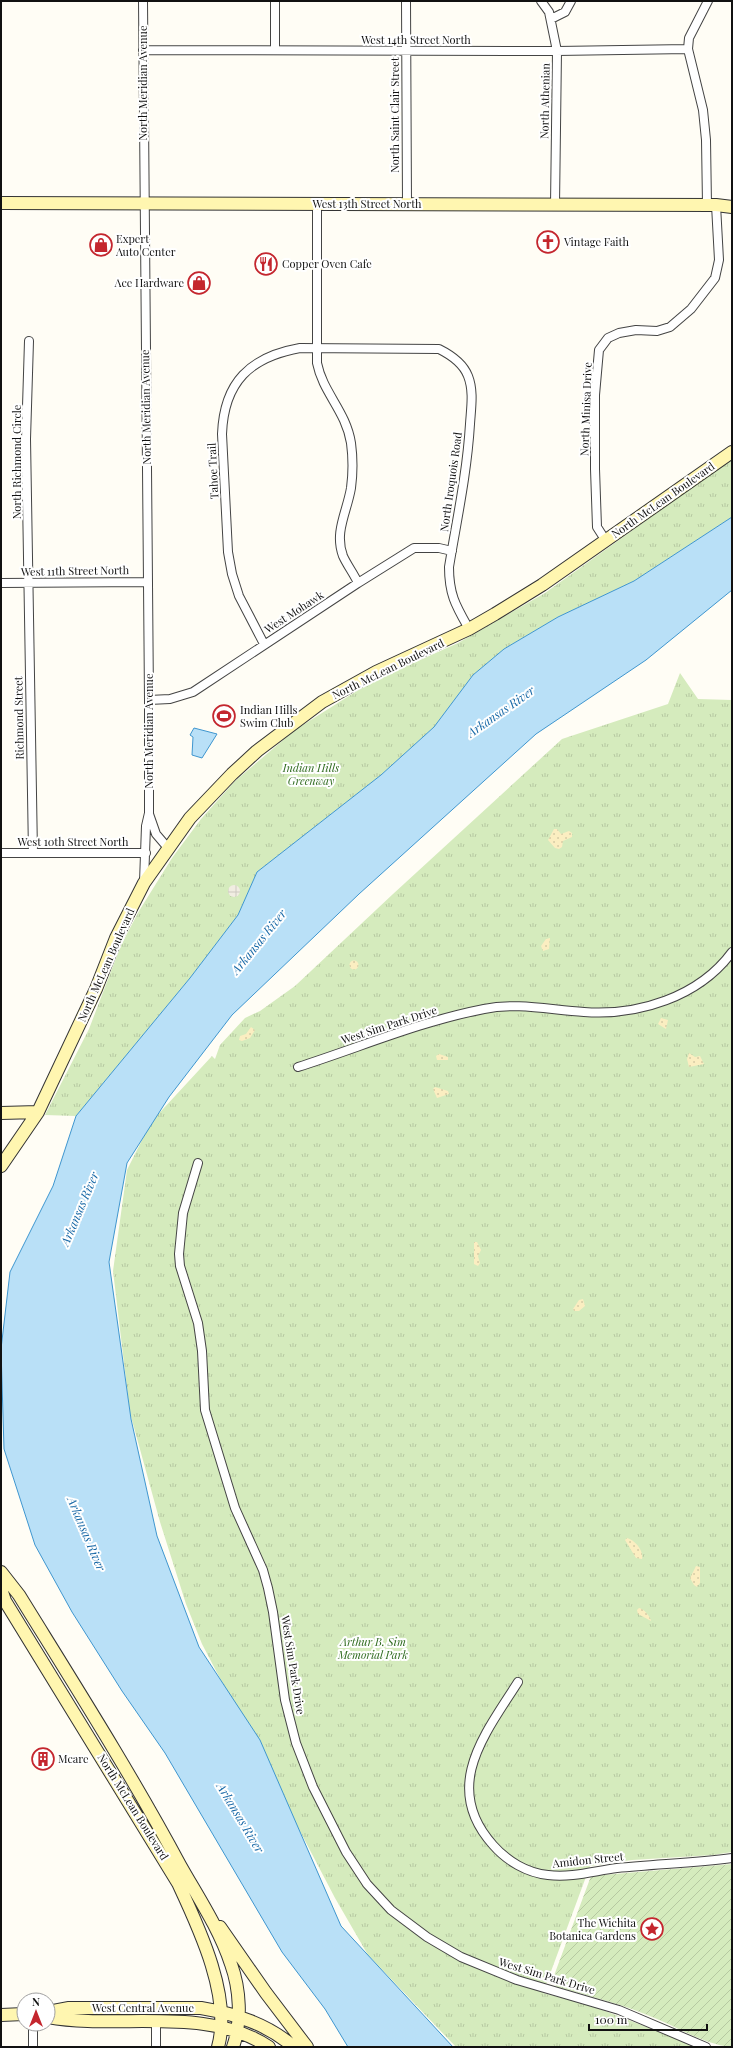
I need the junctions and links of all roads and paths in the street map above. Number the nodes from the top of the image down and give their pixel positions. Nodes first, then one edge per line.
1 (143, 1) edge
2 (275, 1) edge
3 (406, 1) edge
4 (541, 1) edge
5 (571, 1) edge
6 (708, 1) edge
7 (550, 19) junction
8 (688, 49) junction
9 (143, 50) junction
10 (275, 50) junction
11 (406, 51) junction
12 (557, 51) junction
13 (1, 204) edge
14 (144, 204) junction
15 (317, 204) junction
16 (407, 204) junction
17 (555, 205) junction
18 (711, 205) junction
19 (732, 207) edge
20 (29, 341) dead end
21 (317, 348) junction
22 (732, 452) edge
23 (606, 541) junction
24 (452, 550) junction
25 (148, 582) junction
26 (1, 583) edge
27 (28, 583) junction
28 (358, 583) junction
29 (469, 629) junction
30 (264, 644) junction
31 (149, 700) junction
32 (149, 813) junction
33 (168, 848) junction
34 (1, 853) edge
35 (146, 853) junction
36 (32, 854) junction
37 (144, 883) junction
38 (732, 952) edge
39 (298, 1067) dead end
40 (1, 1112) edge
41 (38, 1112) junction
42 (198, 1163) dead end
43 (1, 1166) edge
44 (1, 1572) edge
45 (1, 1589) edge
46 (518, 1682) dead end
47 (732, 1858) edge
48 (207, 1910) junction
49 (56, 2010) edge
50 (221, 2011) junction
51 (16, 2014) edge
52 (1, 2015) edge
53 (238, 2016) junction
54 (56, 2019) edge
55 (156, 2022) junction
56 (222, 2027) junction
57 (237, 2031) junction
58 (33, 2032) edge
59 (33, 2047) edge
60 (156, 2047) edge
61 (218, 2047) edge
62 (233, 2047) edge
63 (269, 2047) edge
64 (294, 2047) edge
65 (307, 2047) edge
66 (706, 2047) edge

1 - 9 street, North Meridian Avenue
2 - 10 street
3 - 11 street, North Saint Clair Street
4 - 7 street, North Athenian
5 - 7 street
6 - 8 street
7 - 12 street, North Athenian
8 - 12 street, West 14th Street North
8 - 18 street, North Minisa Drive
9 - 10 street, West 14th Street North
9 - 14 street, North Meridian Avenue
10 - 11 street, West 14th Street North
11 - 12 street, West 14th Street North
11 - 16 street, North Saint Clair Street
12 - 17 street, North Athenian
13 - 14 main road, West 13th Street North
14 - 15 main road, West 13th Street North
14 - 25 street, North Meridian Avenue
15 - 16 main road, West 13th Street North
15 - 21 street
16 - 17 main road, West 13th Street North
17 - 18 main road, West 13th Street North
18 - 19 main road, West 13th Street North
18 - 23 street, North Minisa Drive
20 - 27 street, North Richmond Circle
21 - 24 street, North Iroquois Road
21 - 28 street
21 - 30 street, Tahoe Trail
22 - 23 main road, North McLean Boulevard
23 - 29 main road, North McLean Boulevard
24 - 28 street, West Mohawk
24 - 29 street, North Iroquois Road
25 - 27 street, West 11th Street North
25 - 31 street, North Meridian Avenue
26 - 27 street, West 11th Street North
27 - 36 street, Richmond Street
28 - 30 street, West Mohawk
29 - 33 main road, North McLean Boulevard
30 - 31 street, West Mohawk
31 - 32 street, North Meridian Avenue
32 - 33 street, North Meridian Avenue
32 - 35 street, North Meridian Avenue
33 - 37 main road, North McLean Boulevard
34 - 36 street, West 10th Street North
35 - 36 street, West 10th Street North
35 - 37 street, North Meridian Avenue
37 - 41 main road, North McLean Boulevard
38 - 39 street, West Sim Park Drive
40 - 41 main road
41 - 43 main road, North McLean Boulevard
42 - 66 street, West Sim Park Drive
44 - 48 main road, North McLean Boulevard
45 - 50 main road, North McLean Boulevard
46 - 47 street, Amidon Street
48 - 53 main road, North McLean Boulevard
48 - 65 main road
49 - 50 main road, West Central Avenue
50 - 53 main road, West Central Avenue
50 - 56 main road, North McLean Boulevard
51 - 52 main road
53 - 57 main road, North McLean Boulevard
53 - 64 main road
54 - 55 main road, West Central Avenue
55 - 56 main road, West Central Avenue
55 - 60 street
56 - 57 main road
56 - 61 main road
57 - 62 main road
57 - 63 main road
58 - 59 street

